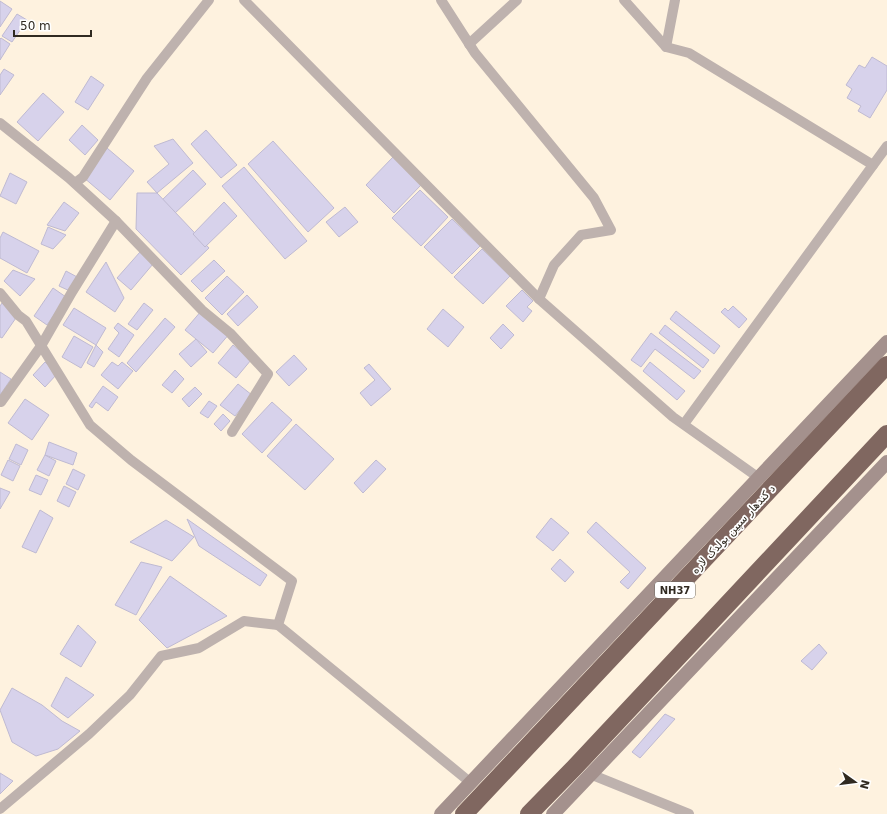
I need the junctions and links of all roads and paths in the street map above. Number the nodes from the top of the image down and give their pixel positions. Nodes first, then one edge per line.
1 (209, 0) edge
2 (244, 0) edge
3 (441, 0) edge
4 (517, 0) edge
5 (624, 0) edge
6 (675, 0) edge
7 (469, 44) junction
8 (666, 47) junction
9 (0, 123) edge
10 (887, 146) edge
11 (873, 165) junction
12 (75, 183) junction
13 (116, 221) junction
14 (0, 294) edge
15 (539, 299) junction
16 (887, 342) edge
17 (41, 346) junction
18 (887, 365) edge
19 (1, 402) dead end
20 (684, 424) junction
21 (232, 432) dead end
22 (887, 434) edge
23 (887, 462) edge
24 (759, 478) junction
25 (278, 625) junction
26 (590, 774) junction
27 (471, 783) junction
28 (0, 809) edge
29 (441, 814) edge
30 (464, 814) edge
31 (529, 814) edge
32 (553, 814) edge
33 (689, 814) edge

1 - 12 street
2 - 15 street
3 - 7 street
4 - 7 street
5 - 8 street
6 - 8 street
7 - 15 street
8 - 11 street
9 - 12 street
10 - 11 street
11 - 20 street
12 - 13 street
13 - 17 street
13 - 21 street
14 - 17 street
15 - 20 street
16 - 24 street
17 - 19 street
17 - 25 street
18 - 30 highway, د کندهار سپین بولدک لاره / NH37
20 - 24 street
22 - 31 highway
23 - 26 street
24 - 27 street
25 - 27 street
25 - 28 street
26 - 32 street
26 - 33 street
27 - 29 street

